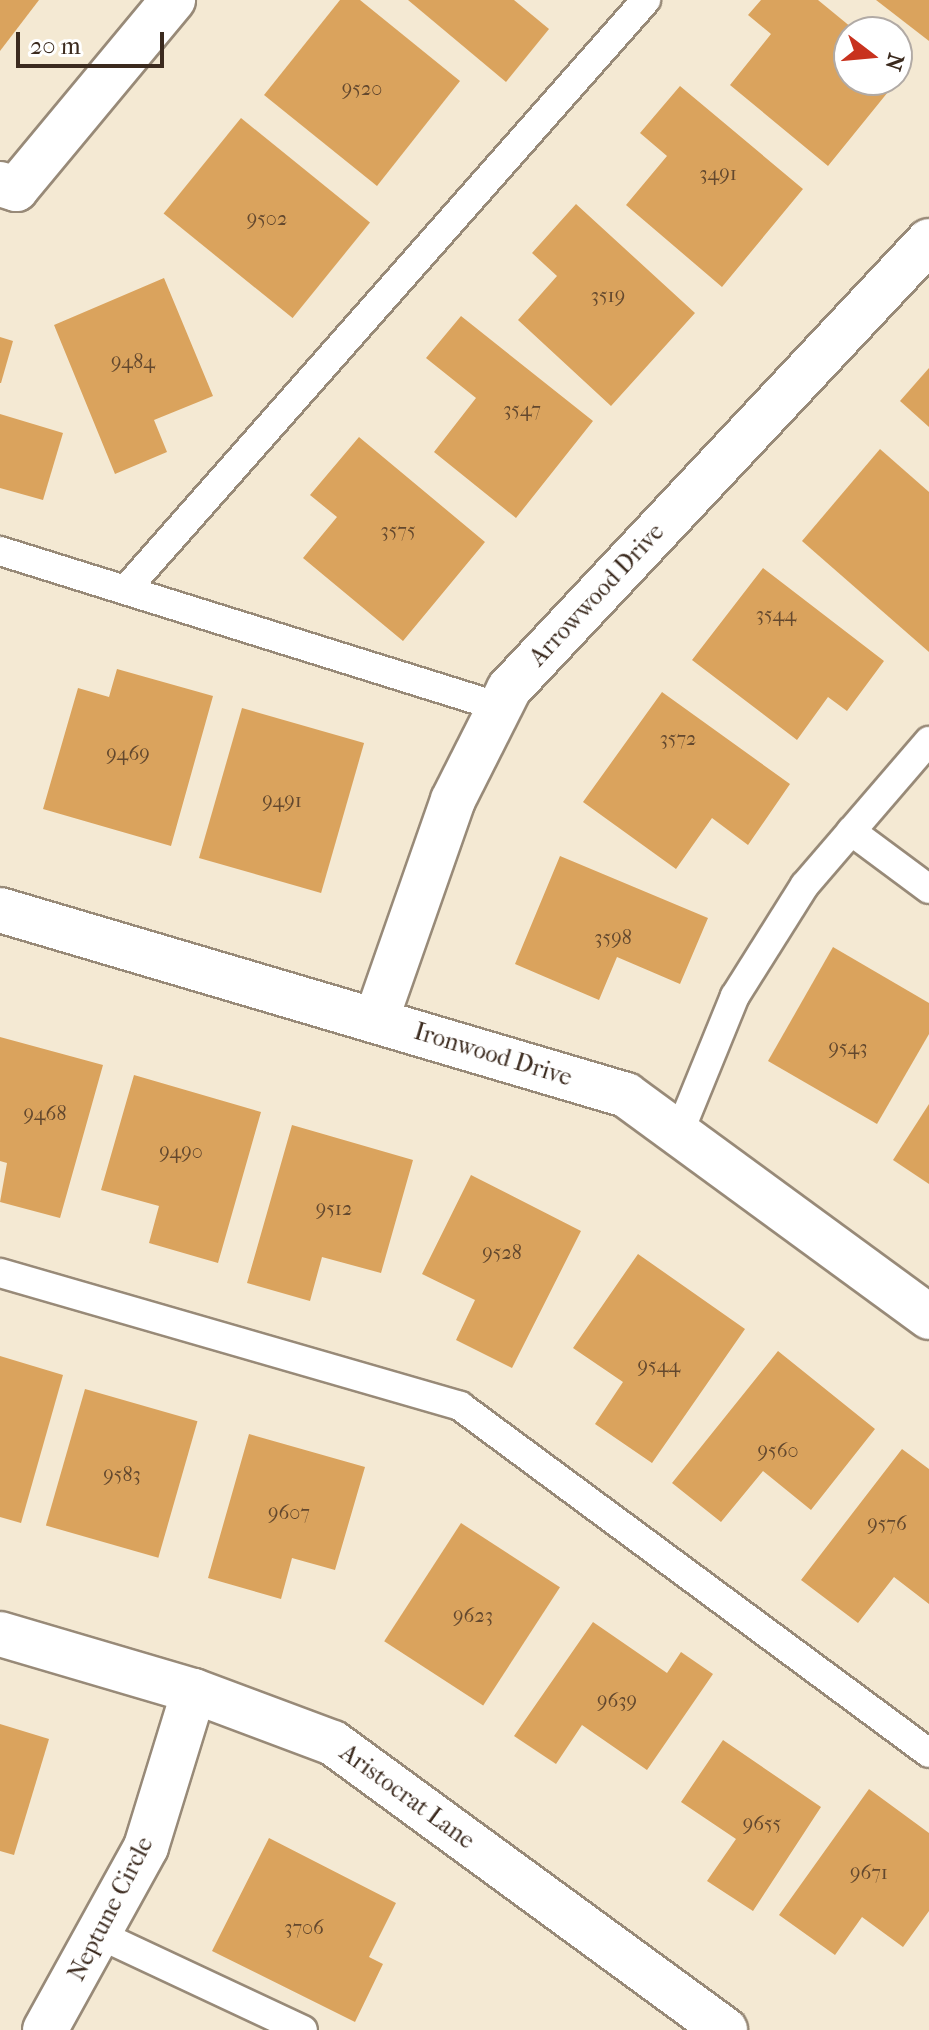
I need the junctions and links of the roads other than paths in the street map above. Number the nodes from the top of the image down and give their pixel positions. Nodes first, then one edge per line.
1 (173, 0) edge
2 (646, 0) edge
3 (0, 184) edge
4 (929, 241) edge
5 (0, 551) edge
6 (128, 587) junction
7 (500, 707) junction
8 (929, 741) edge
9 (851, 831) junction
10 (929, 889) edge
11 (0, 910) edge
12 (376, 1020) junction
13 (679, 1133) junction
14 (0, 1273) edge
15 (929, 1317) edge
16 (0, 1634) edge
17 (194, 1691) junction
18 (929, 1753) edge
19 (100, 1935) junction
20 (45, 2030) edge
21 (303, 2030) edge
22 (725, 2030) edge

1 - 3 street
2 - 6 lane
4 - 7 street, Arrowwood Drive
5 - 6 lane
6 - 7 lane
7 - 12 street, Arrowwood Drive
8 - 9 lane
9 - 10 lane
9 - 13 lane
11 - 12 street, Ironwood Drive
12 - 13 street, Ironwood Drive
13 - 15 street, Ironwood Drive
14 - 18 lane
16 - 17 street, Aristocrat Lane
17 - 19 street, Neptune Circle
17 - 22 street, Aristocrat Lane
19 - 20 street, Neptune Circle
19 - 21 lane

